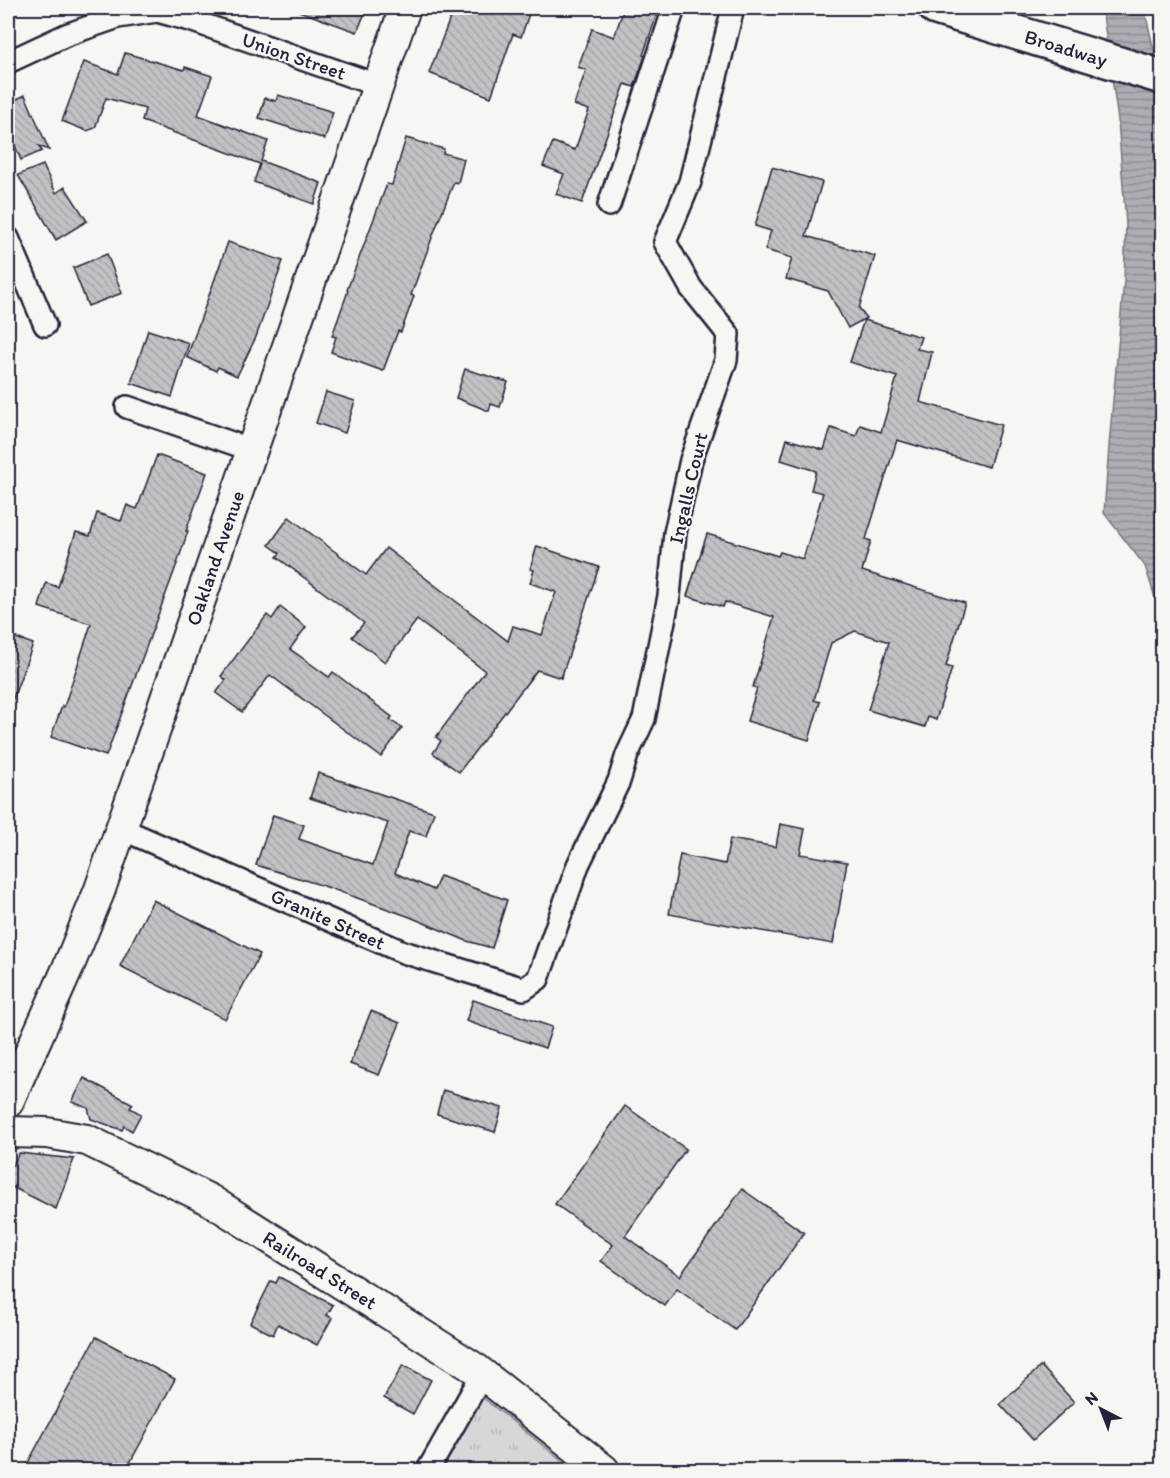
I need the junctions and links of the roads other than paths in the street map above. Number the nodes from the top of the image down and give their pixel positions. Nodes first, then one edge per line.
1 (405, 8) edge
2 (674, 8) edge
3 (733, 8) edge
4 (936, 8) edge
5 (8, 62) edge
6 (1162, 77) edge
7 (377, 85) junction
8 (609, 205) dead end
9 (8, 238) edge
10 (45, 325) dead end
11 (127, 407) dead end
12 (252, 450) junction
13 (122, 829) junction
14 (538, 979) joint
15 (8, 1102) edge
16 (8, 1132) edge
17 (483, 1375) junction
18 (428, 1470) edge
19 (604, 1470) edge

1 - 7 street, Oakland Avenue
2 - 8 street
3 - 14 street, Ingalls Court
4 - 6 main road, Broadway
5 - 7 street, Union Street
7 - 12 street, Oakland Avenue
9 - 10 street
11 - 12 street
12 - 13 street, Oakland Avenue
13 - 14 street, Granite Street
13 - 15 street, Oakland Avenue
16 - 17 street, Railroad Street
17 - 18 street
17 - 19 street, Railroad Street

